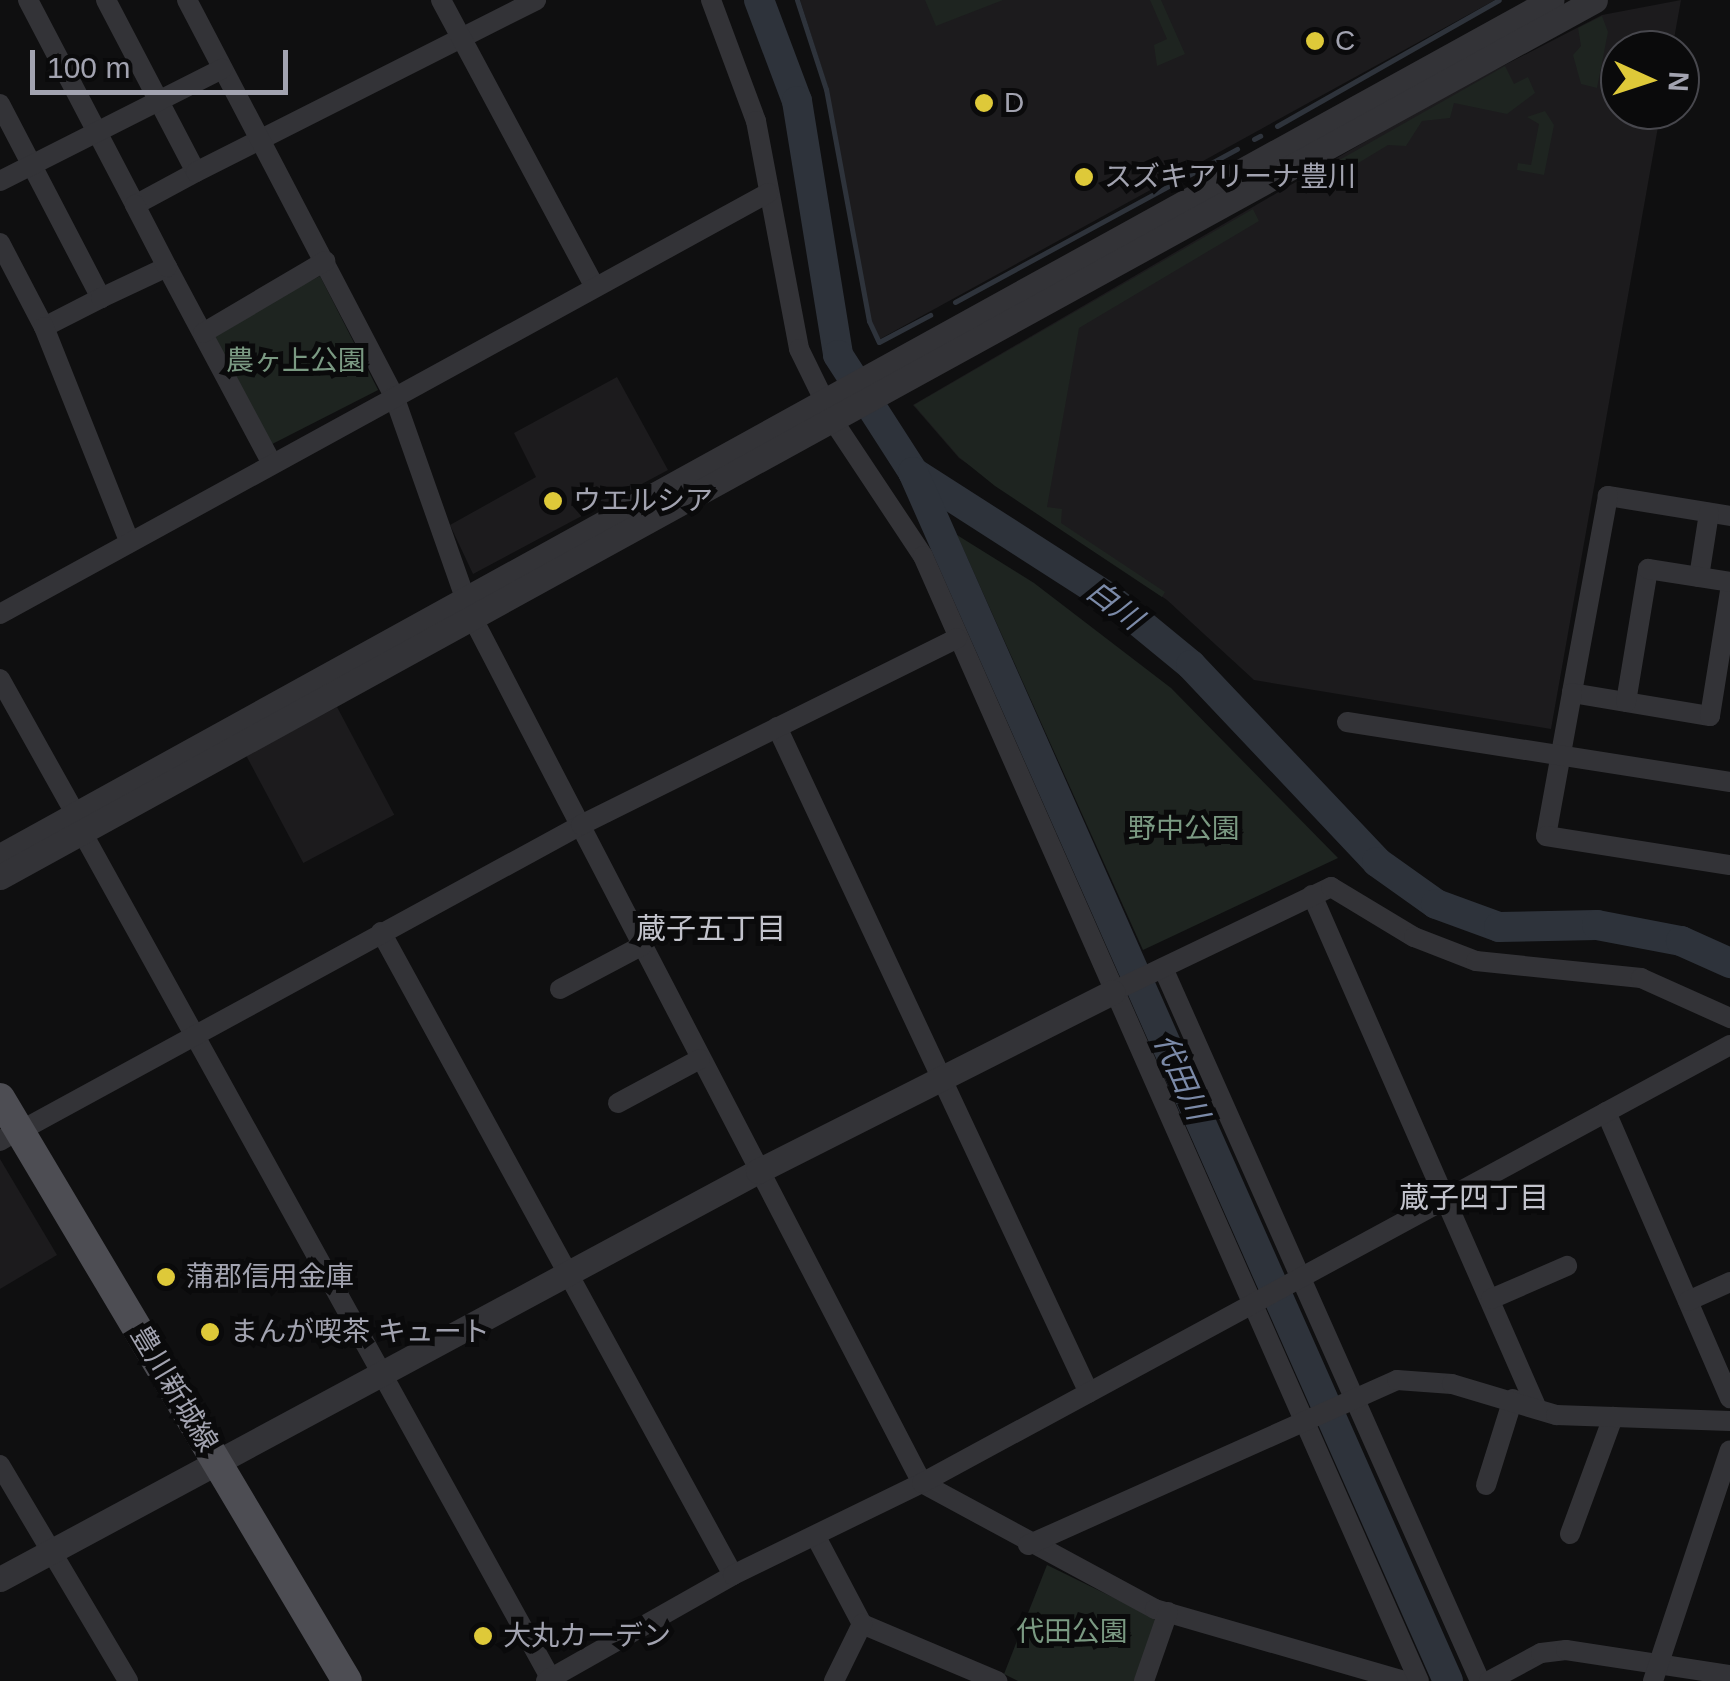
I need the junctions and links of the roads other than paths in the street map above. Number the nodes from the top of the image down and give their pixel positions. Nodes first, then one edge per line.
1 (28, 0) edge
2 (106, 0) edge
3 (187, 0) edge
4 (441, 0) edge
5 (536, 0) edge
6 (711, 0) edge
7 (1551, 0) edge
8 (1595, 0) edge
9 (461, 38) junction
10 (222, 68) junction
11 (159, 100) junction
12 (0, 104) edge
13 (96, 133) junction
14 (260, 143) junction
15 (1248, 150) dead end
16 (32, 164) junction
17 (196, 172) junction
18 (0, 180) edge
19 (768, 193) junction
20 (135, 205) junction
21 (0, 244) edge
22 (325, 261) junction
23 (1072, 264) junction
24 (167, 267) junction
25 (594, 285) junction
26 (101, 298) junction
27 (44, 326) junction
28 (203, 333) junction
29 (881, 380) junction
30 (394, 396) junction
31 (834, 406) junction
32 (271, 462) junction
33 (1720, 514) edge
34 (130, 542) junction
35 (1698, 577) junction
36 (1730, 582) edge
37 (1730, 591) edge
38 (468, 607) junction
39 (0, 614) edge
40 (957, 638) junction
41 (0, 679) edge
42 (1572, 692) junction
43 (1626, 702) junction
44 (1347, 722) dead end
45 (777, 727) junction
46 (1561, 752) junction
47 (1730, 782) edge
48 (79, 822) junction
49 (581, 825) junction
50 (0, 856) edge
51 (1730, 865) edge
52 (0, 877) edge
53 (1312, 895) junction
54 (382, 932) junction
55 (643, 946) junction
56 (1158, 971) junction
57 (560, 989) dead end
58 (1118, 990) junction
59 (1730, 1018) edge
60 (191, 1034) junction
61 (1730, 1046) edge
62 (700, 1059) junction
63 (943, 1079) junction
64 (0, 1098) edge
65 (618, 1103) dead end
66 (1606, 1112) junction
67 (6, 1135) edge
68 (758, 1171) junction
69 (1448, 1199) junction
70 (1568, 1266) dead end
71 (567, 1273) junction
72 (1296, 1279) junction
73 (1730, 1282) edge
74 (1490, 1299) junction
75 (1254, 1301) junction
76 (1688, 1301) junction
77 (1725, 1372) edge
78 (382, 1373) junction
79 (1089, 1393) junction
80 (1730, 1398) edge
81 (1350, 1400) junction
82 (1513, 1400) junction
83 (1535, 1404) junction
84 (1613, 1417) junction
85 (1309, 1420) junction
86 (1730, 1421) edge
87 (1730, 1450) edge
88 (0, 1465) edge
89 (210, 1465) junction
90 (922, 1484) junction
91 (1486, 1486) dead end
92 (1570, 1534) dead end
93 (816, 1537) junction
94 (1028, 1544) junction
95 (52, 1552) junction
96 (733, 1575) junction
97 (0, 1579) edge
98 (1168, 1612) junction
99 (862, 1624) junction
100 (1656, 1672) edge
101 (1730, 1675) edge
102 (550, 1680) edge
103 (128, 1681) edge
104 (328, 1681) edge
105 (347, 1681) edge
106 (834, 1681) edge
107 (997, 1681) edge
108 (1144, 1681) edge
109 (1404, 1681) edge
110 (1419, 1681) edge
111 (1480, 1681) edge
112 (1490, 1681) edge

1 - 13 street
2 - 11 street
3 - 10 street
4 - 9 street
5 - 9 street
6 - 19 street
7 - 23 street
8 - 29 street
9 - 14 street
9 - 25 street
10 - 11 street
10 - 14 street
11 - 13 street
11 - 17 street
12 - 16 street
13 - 16 street
13 - 20 street
14 - 17 street
14 - 22 street
15 - 23 street
16 - 18 street
16 - 26 street
17 - 20 street
19 - 25 street
19 - 31 street
20 - 24 street
21 - 27 street
22 - 28 street
22 - 30 street
23 - 29 street
24 - 26 street
24 - 28 street
25 - 30 street
26 - 27 street
27 - 34 street
28 - 32 street
29 - 31 street
30 - 32 street
30 - 38 street
31 - 38 street
31 - 40 street
32 - 34 street
33 - 35 street
33 - 42 street
34 - 39 street
35 - 36 street
35 - 43 street
37 - 43 street
38 - 48 street
38 - 49 street
40 - 45 street
40 - 58 street
41 - 48 street
42 - 43 street
42 - 46 street
44 - 46 street
45 - 49 street
45 - 63 street
46 - 47 street
46 - 51 street
48 - 50 street
48 - 52 street
48 - 60 street
49 - 54 street
49 - 55 street
53 - 56 street
53 - 59 street
53 - 69 street
54 - 60 street
54 - 71 street
55 - 57 street
55 - 62 street
56 - 58 street
56 - 72 street
58 - 63 street
58 - 75 street
60 - 67 street
60 - 78 street
61 - 66 street
62 - 65 street
62 - 68 street
63 - 68 street
63 - 79 street
64 - 67 main road, 豊川新城線
66 - 69 street
66 - 76 street
67 - 89 main road, 豊川新城線
68 - 71 street
68 - 90 street
69 - 72 street
69 - 74 street
70 - 74 street
71 - 78 street
71 - 96 street
72 - 75 street
72 - 81 street
73 - 76 street
74 - 83 street
75 - 79 street
75 - 85 street
76 - 77 street
77 - 80 street
78 - 89 street
78 - 102 street
79 - 90 street
81 - 82 street
81 - 85 street
81 - 111 street
82 - 83 street
82 - 91 street
83 - 84 street
84 - 86 street
84 - 92 street
85 - 94 street
85 - 110 street
87 - 100 street
88 - 95 street
89 - 95 street
89 - 104 main road, 豊川新城線
89 - 105 main road, 豊川新城線
90 - 93 street
90 - 94 street
93 - 96 street
93 - 99 street
94 - 98 street
95 - 97 street
95 - 103 street
96 - 102 street
98 - 108 street
98 - 109 street
99 - 106 street
99 - 107 street
100 - 101 street
100 - 112 street

